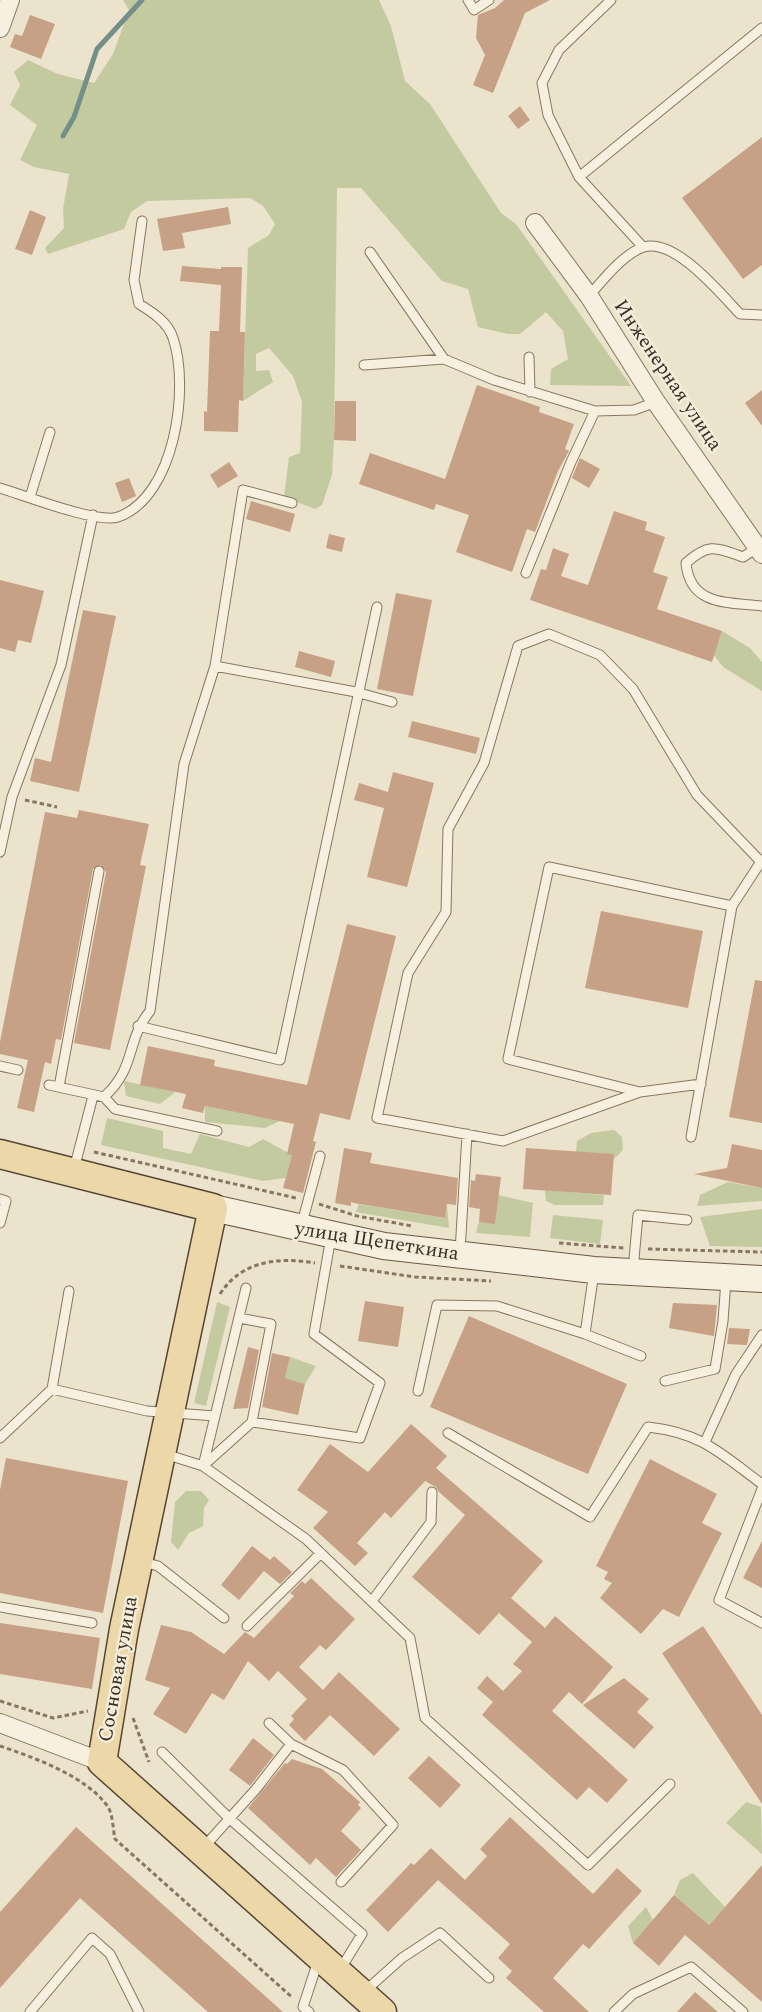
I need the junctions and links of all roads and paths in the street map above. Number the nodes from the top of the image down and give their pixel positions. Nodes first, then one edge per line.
1 (10, 0) edge
2 (468, 0) edge
3 (489, 0) edge
4 (611, 0) edge
5 (0, 28) edge
6 (762, 28) edge
7 (579, 177) junction
8 (142, 221) dead end
9 (535, 223) dead end
10 (643, 247) junction
11 (370, 252) dead end
12 (589, 296) junction
13 (762, 315) edge
14 (529, 357) dead end
15 (444, 359) junction
16 (364, 365) dead end
17 (530, 392) junction
18 (657, 402) junction
19 (595, 411) junction
20 (50, 432) dead end
21 (0, 488) edge
22 (30, 497) junction
23 (292, 503) dead end
24 (93, 515) junction
25 (760, 551) edge
26 (526, 573) dead end
27 (762, 606) edge
28 (377, 607) dead end
29 (215, 666) junction
30 (356, 692) junction
31 (392, 702) dead end
32 (12, 797) junction
33 (57, 807) dead end
34 (4, 811) edge
35 (0, 852) edge
36 (761, 862) edge
37 (99, 871) dead end
38 (732, 906) junction
39 (138, 1026) junction
40 (0, 1066) edge
41 (18, 1070) dead end
42 (700, 1084) junction
43 (640, 1092) junction
44 (93, 1096) junction
45 (104, 1097) junction
46 (217, 1131) dead end
47 (467, 1134) junction
48 (691, 1137) dead end
49 (0, 1154) edge
50 (320, 1156) dead end
51 (76, 1160) junction
52 (0, 1199) edge
53 (308, 1201) junction
54 (213, 1208) junction
55 (687, 1220) dead end
56 (0, 1223) edge
57 (415, 1226) dead end
58 (300, 1229) junction
59 (331, 1236) junction
60 (554, 1242) dead end
61 (762, 1252) edge
62 (460, 1255) junction
63 (634, 1261) junction
64 (325, 1264) junction
65 (594, 1270) junction
66 (726, 1278) junction
67 (762, 1279) edge
68 (496, 1282) dead end
69 (246, 1288) dead end
70 (69, 1291) dead end
71 (218, 1296) dead end
72 (239, 1318) junction
73 (585, 1334) junction
74 (762, 1335) edge
75 (641, 1356) dead end
76 (665, 1381) dead end
77 (52, 1389) junction
78 (418, 1391) dead end
79 (168, 1413) junction
80 (215, 1416) junction
81 (252, 1422) junction
82 (448, 1432) dead end
83 (0, 1438) edge
84 (705, 1442) junction
85 (161, 1452) junction
86 (203, 1466) junction
87 (762, 1484) edge
88 (762, 1489) edge
89 (432, 1492) dead end
90 (321, 1553) junction
91 (138, 1560) junction
92 (372, 1602) junction
93 (0, 1607) edge
94 (224, 1618) dead end
95 (92, 1623) dead end
96 (762, 1623) edge
97 (247, 1626) dead end
98 (0, 1701) edge
99 (93, 1706) dead end
100 (130, 1708) dead end
101 (0, 1723) edge
102 (269, 1723) dead end
103 (291, 1744) junction
104 (0, 1746) edge
105 (162, 1752) dead end
106 (102, 1762) junction
107 (149, 1762) dead end
108 (670, 1784) dead end
109 (230, 1819) junction
110 (200, 1851) junction
111 (341, 1882) dead end
112 (329, 1964) junction
113 (489, 1978) dead end
114 (372, 2003) edge
115 (306, 2009) edge
116 (30, 2012) edge
117 (139, 2012) edge
118 (614, 2012) edge
119 (743, 2012) edge

1 - 5 street
2 - 3 lane
4 - 7 lane
6 - 7 lane
7 - 10 lane
8 - 24 lane
9 - 12 street, Инженерная улица
10 - 12 lane
10 - 13 lane
11 - 15 lane
12 - 18 street, Инженерная улица
14 - 17 lane
15 - 16 lane
15 - 17 lane
17 - 19 lane
18 - 19 lane
18 - 25 street, Инженерная улица
19 - 26 lane
20 - 22 lane
21 - 22 lane
22 - 24 lane
23 - 29 lane
24 - 32 lane
25 - 27 lane
28 - 30 lane
29 - 30 lane
29 - 39 lane
30 - 31 lane
30 - 39 lane
32 - 33 path
32 - 34 lane
34 - 35 lane
36 - 38 lane
36 - 47 lane
37 - 44 lane
38 - 42 lane
38 - 43 lane
39 - 45 lane
40 - 41 lane
42 - 43 lane
42 - 48 lane
43 - 47 lane
44 - 45 lane
44 - 51 lane
45 - 46 lane
47 - 62 lane
49 - 51 main road, улица Щепеткина
50 - 53 lane
51 - 53 path
51 - 54 main road, улица Щепеткина
52 - 56 lane
53 - 57 path
53 - 58 lane
54 - 58 main road, улица Щепеткина
54 - 79 main road, Сосновая улица
55 - 63 lane
58 - 59 main road, улица Щепеткина
59 - 62 main road, улица Щепеткина
59 - 64 lane
60 - 63 path
61 - 63 path
62 - 65 main road, улица Щепеткина
63 - 65 main road, улица Щепеткина
63 - 66 main road, улица Щепеткина
64 - 68 path
64 - 71 path
64 - 81 lane
65 - 73 lane
66 - 67 main road, улица Щепеткина
66 - 76 lane
69 - 72 lane
70 - 77 lane
72 - 80 lane
72 - 81 lane
73 - 75 lane
73 - 78 lane
74 - 84 lane
77 - 79 lane
77 - 83 lane
79 - 80 lane
79 - 85 main road, Сосновая улица
80 - 86 lane
81 - 86 lane
82 - 84 lane
84 - 87 lane
85 - 86 lane
85 - 91 main road, Сосновая улица
86 - 90 lane
88 - 96 lane
89 - 92 lane
90 - 92 lane
90 - 97 lane
91 - 94 lane
91 - 106 main road, Сосновая улица
92 - 108 lane
93 - 95 lane
98 - 99 path
100 - 107 path
101 - 106 street
102 - 103 lane
103 - 109 lane
103 - 111 lane
104 - 115 path
105 - 109 lane
106 - 110 main road, Сосновая улица
109 - 110 lane
109 - 112 lane
110 - 112 main road, Сосновая улица
112 - 114 main road, Сосновая улица
112 - 115 lane
113 - 114 lane
116 - 117 lane
118 - 119 lane

